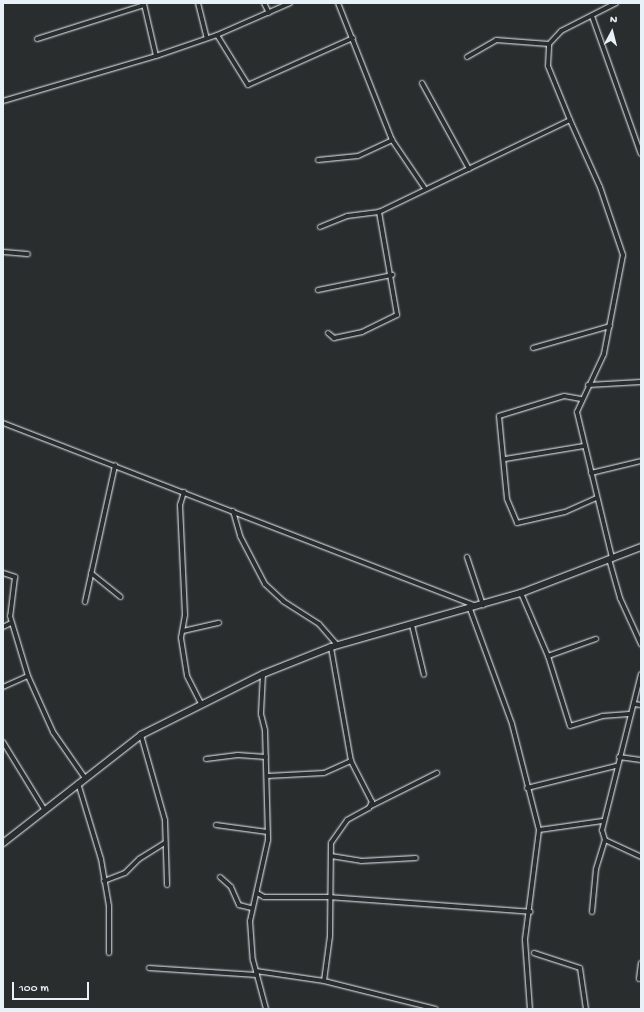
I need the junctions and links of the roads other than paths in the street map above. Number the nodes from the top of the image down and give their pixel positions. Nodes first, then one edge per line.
1 (198, 3) edge
2 (264, 3) edge
3 (290, 3) edge
4 (338, 3) edge
5 (616, 3) edge
6 (144, 4) edge
7 (269, 13) junction
8 (592, 16) junction
9 (217, 35) junction
10 (207, 38) junction
11 (353, 38) junction
12 (37, 39) dead end
13 (549, 44) junction
14 (156, 56) junction
15 (467, 56) dead end
16 (422, 83) dead end
17 (3, 101) edge
18 (570, 120) junction
19 (392, 140) junction
20 (641, 154) edge
21 (318, 160) dead end
22 (469, 169) junction
23 (424, 187) junction
24 (378, 212) junction
25 (320, 227) dead end
26 (3, 252) edge
27 (28, 254) dead end
28 (392, 275) junction
29 (318, 290) dead end
30 (610, 326) junction
31 (328, 333) dead end
32 (533, 348) dead end
33 (641, 382) edge
34 (588, 385) junction
35 (581, 399) junction
36 (3, 423) edge
37 (584, 446) junction
38 (505, 459) junction
39 (641, 460) edge
40 (115, 465) junction
41 (590, 472) junction
42 (184, 492) junction
43 (597, 498) junction
44 (233, 511) junction
45 (641, 547) edge
46 (467, 557) dead end
47 (611, 558) junction
48 (3, 573) edge
49 (91, 573) junction
50 (521, 593) junction
51 (121, 598) dead end
52 (85, 602) dead end
53 (480, 606) junction
54 (470, 609) junction
55 (11, 623) junction
56 (219, 623) dead end
57 (412, 625) junction
58 (3, 627) edge
59 (183, 631) junction
60 (596, 639) dead end
61 (641, 644) edge
62 (334, 646) junction
63 (548, 656) junction
64 (263, 674) junction
65 (641, 674) edge
66 (424, 675) dead end
67 (28, 676) junction
68 (3, 687) edge
69 (201, 703) junction
70 (634, 704) junction
71 (641, 705) edge
72 (629, 714) junction
73 (140, 736) junction
74 (3, 742) edge
75 (266, 756) junction
76 (619, 757) junction
77 (206, 760) dead end
78 (641, 760) edge
79 (351, 761) junction
80 (616, 766) junction
81 (436, 773) dead end
82 (266, 776) junction
83 (85, 778) junction
84 (78, 783) junction
85 (527, 788) junction
86 (370, 806) junction
87 (44, 809) junction
88 (602, 822) junction
89 (216, 826) dead end
90 (539, 830) junction
91 (268, 832) junction
92 (605, 840) junction
93 (3, 843) edge
94 (165, 844) junction
95 (331, 856) junction
96 (641, 857) edge
97 (416, 858) dead end
98 (220, 876) dead end
99 (104, 881) junction
100 (167, 885) dead end
101 (257, 893) junction
102 (328, 897) junction
103 (251, 908) junction
104 (530, 912) junction
105 (592, 912) dead end
106 (109, 953) dead end
107 (534, 953) dead end
108 (641, 963) edge
109 (149, 968) dead end
110 (256, 973) junction
111 (639, 979) dead end
112 (324, 981) junction
113 (266, 1009) edge
114 (436, 1009) edge
115 (530, 1009) edge
116 (586, 1009) edge

1 - 10 street
2 - 7 street
3 - 7 street
4 - 11 street
5 - 8 street
6 - 12 street
6 - 14 street
7 - 9 street
8 - 13 street
8 - 20 street
9 - 10 street
9 - 11 street
10 - 14 street
11 - 19 street
13 - 15 street
13 - 18 street
14 - 17 street
16 - 22 street
18 - 22 street
18 - 30 street
19 - 21 street
19 - 23 street
22 - 23 street
23 - 24 street
24 - 25 street
24 - 28 street
26 - 27 street
28 - 29 street
28 - 31 street
30 - 32 street
30 - 34 street
33 - 34 street
34 - 35 street
35 - 37 street
35 - 38 street
36 - 40 street
37 - 38 street
37 - 41 street
38 - 43 street
39 - 41 street
40 - 42 street
40 - 49 street
41 - 43 street
42 - 44 street
42 - 59 street
43 - 47 street
44 - 53 street
44 - 62 street
45 - 47 street
46 - 53 street
47 - 50 street
47 - 61 street
48 - 55 street
49 - 51 street
49 - 52 street
50 - 53 street
50 - 63 street
53 - 54 street
54 - 57 street
54 - 85 street
55 - 58 street
55 - 67 street
56 - 59 street
57 - 62 street
57 - 66 street
59 - 69 street
60 - 63 street
62 - 64 street
62 - 79 street
63 - 72 street
64 - 69 street
64 - 75 street
65 - 70 street
67 - 68 street
67 - 83 street
69 - 73 street
70 - 71 street
70 - 72 street
72 - 76 street
73 - 83 street
73 - 94 street
74 - 87 street
75 - 77 street
75 - 82 street
76 - 78 street
76 - 80 street
79 - 82 street
79 - 86 street
80 - 85 street
80 - 88 street
81 - 86 street
82 - 91 street
83 - 84 street
84 - 87 street
84 - 99 street
85 - 90 street
86 - 95 street
87 - 93 street
88 - 90 street
88 - 92 street
89 - 91 street
90 - 104 street
91 - 101 street
92 - 96 street
92 - 105 street
94 - 99 street
94 - 100 street
95 - 97 street
95 - 102 street
98 - 103 street
99 - 106 street
101 - 102 street
101 - 103 street
102 - 104 street
102 - 112 street
103 - 110 street
104 - 115 street
107 - 116 street
108 - 111 street
109 - 110 street
110 - 112 street
110 - 113 street
112 - 114 street

